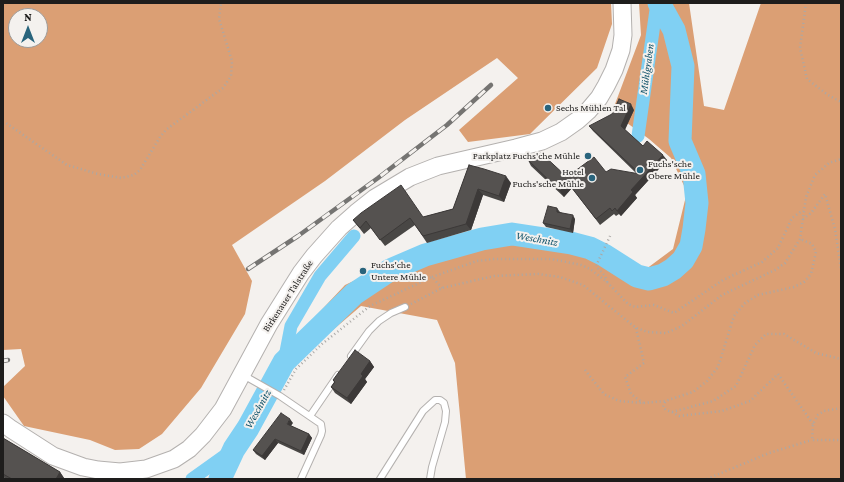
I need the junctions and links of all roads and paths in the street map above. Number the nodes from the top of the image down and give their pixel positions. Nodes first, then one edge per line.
1 (221, 3) edge
2 (622, 3) edge
3 (806, 3) edge
4 (841, 102) edge
5 (3, 121) edge
6 (841, 159) edge
7 (804, 210) junction
8 (803, 218) dead end
9 (611, 234) dead end
10 (800, 239) junction
11 (841, 269) edge
12 (432, 277) junction
13 (607, 282) junction
14 (442, 288) junction
15 (405, 307) joint
16 (636, 328) junction
17 (841, 358) edge
18 (347, 362) edge
19 (342, 369) edge
20 (585, 370) dead end
21 (241, 374) junction
22 (280, 396) junction
23 (665, 401) junction
24 (643, 403) junction
25 (841, 408) edge
26 (672, 412) junction
27 (310, 416) junction
28 (3, 423) edge
29 (813, 424) junction
30 (812, 440) junction
31 (841, 440) edge
32 (301, 479) edge
33 (380, 479) edge
34 (430, 479) edge
35 (707, 479) edge

1 - 5 path
2 - 21 main road, Birkenauer Talstraße
3 - 4 path
6 - 7 path
7 - 10 path
7 - 13 path
8 - 11 path
9 - 13 path
10 - 16 path
10 - 23 path
12 - 13 path
12 - 14 path
12 - 22 path
14 - 15 path
14 - 16 path
15 - 18 lane
16 - 24 path
17 - 26 path
19 - 27 lane
20 - 24 path
21 - 22 lane
21 - 28 main road, Birkenauer Talstraße
22 - 27 lane
23 - 24 path
23 - 26 path
25 - 29 path
26 - 29 path
27 - 32 lane
29 - 30 path
30 - 31 path
30 - 35 path
33 - 34 lane

